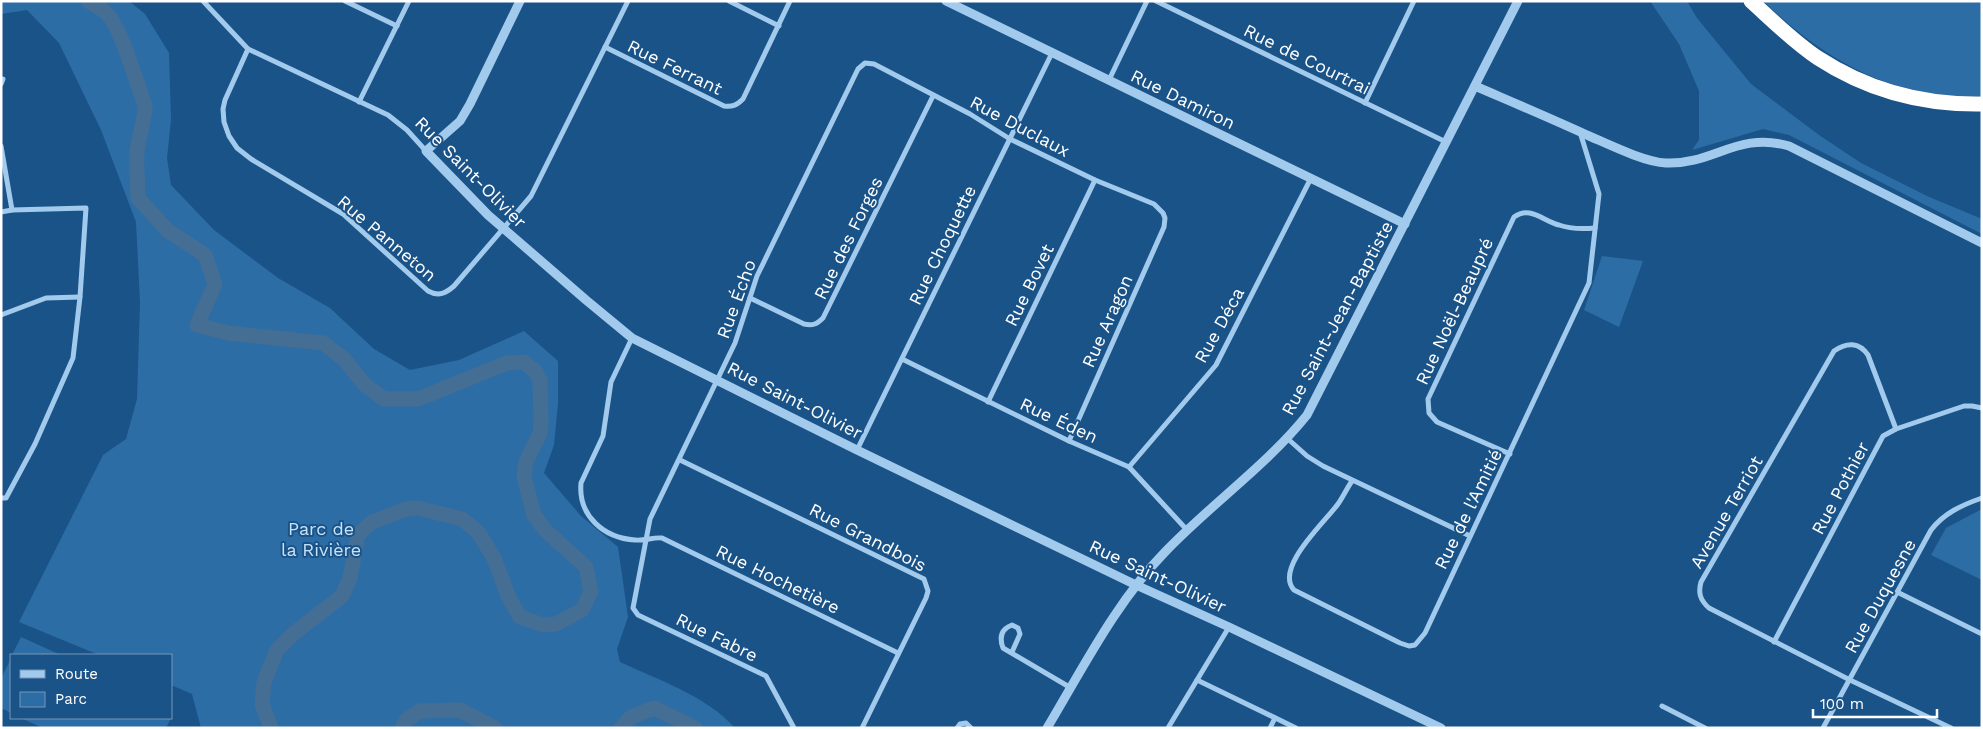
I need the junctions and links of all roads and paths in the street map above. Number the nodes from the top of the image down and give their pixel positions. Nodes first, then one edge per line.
1 (203, 1) edge
2 (346, 1) edge
3 (409, 1) edge
4 (520, 1) edge
5 (628, 1) edge
6 (729, 1) edge
7 (790, 1) edge
8 (946, 1) edge
9 (1147, 1) edge
10 (1156, 1) edge
11 (1414, 1) edge
12 (1518, 1) edge
13 (1751, 1) edge
14 (397, 26) junction
15 (778, 26) junction
16 (605, 47) junction
17 (248, 50) junction
18 (1052, 53) junction
19 (865, 63) joint
20 (1109, 80) junction
21 (1475, 86) junction
22 (933, 96) junction
23 (359, 102) junction
24 (1366, 103) junction
25 (1982, 104) edge
26 (1580, 132) junction
27 (1010, 139) junction
28 (1446, 142) junction
29 (1, 146) edge
30 (426, 151) junction
31 (1095, 180) junction
32 (1310, 180) junction
33 (12, 210) junction
34 (1, 212) edge
35 (1163, 213) joint
36 (1405, 224) junction
37 (1595, 228) junction
38 (504, 229) junction
39 (1982, 243) edge
40 (80, 297) junction
41 (750, 298) junction
42 (1, 316) edge
43 (632, 338) junction
44 (902, 359) junction
45 (718, 380) junction
46 (988, 402) junction
47 (1980, 407) edge
48 (1896, 429) junction
49 (1288, 439) junction
50 (1069, 441) junction
51 (857, 450) junction
52 (1510, 454) junction
53 (680, 460) junction
54 (1129, 467) junction
55 (1352, 481) junction
56 (1, 498) edge
57 (1982, 498) edge
58 (1187, 530) junction
59 (1470, 536) junction
60 (645, 541) junction
61 (1136, 585) junction
62 (1897, 592) junction
63 (633, 608) joint
64 (1229, 627) junction
65 (1982, 634) edge
66 (1774, 642) junction
67 (1012, 652) junction
68 (898, 653) junction
69 (1197, 680) junction
70 (1850, 680) junction
71 (1071, 688) junction
72 (1662, 706) dead end
73 (1275, 718) junction
74 (794, 728) edge
75 (862, 728) edge
76 (957, 728) edge
77 (971, 728) edge
78 (1046, 728) edge
79 (1168, 728) edge
80 (1270, 728) edge
81 (1296, 728) edge
82 (1441, 728) edge
83 (1705, 728) edge
84 (1823, 728) edge
85 (1951, 728) edge

1 - 17 street, Rue Saint-Olivier
2 - 14 street
3 - 14 street
4 - 30 street
5 - 16 street, Rue Panneton
6 - 15 street
7 - 15 street, Rue Ferrant
8 - 18 street, Rue Damiron
9 - 20 street
10 - 24 street, Rue de Courtrai
11 - 24 street
12 - 21 street, Rue Saint-Jean-Baptiste
13 - 25 highway
14 - 23 street
15 - 16 street, Rue Ferrant
16 - 38 street, Rue Panneton
17 - 23 street, Rue Saint-Olivier
17 - 38 street, Rue Panneton
18 - 20 street, Rue Damiron
18 - 27 street, Rue Choquette
19 - 22 street, Rue Duclaux
19 - 41 street, Rue Écho
20 - 32 street, Rue Damiron
21 - 26 street
21 - 28 street, Rue Saint-Jean-Baptiste
22 - 27 street, Rue Duclaux
22 - 41 street, Rue des Forges
23 - 30 street, Rue Saint-Olivier
24 - 28 street, Rue de Courtrai
26 - 37 street, Rue de l'Amitié
26 - 39 street
27 - 31 street, Rue Duclaux
27 - 44 street, Rue Choquette
28 - 36 street, Rue Saint-Jean-Baptiste
29 - 33 street
30 - 38 street, Rue Saint-Olivier
31 - 35 street, Rue Duclaux
31 - 46 street, Rue Bovet
32 - 36 street, Rue Damiron
32 - 54 street, Rue Déca
33 - 34 street
33 - 40 street
35 - 50 street, Rue Aragon
36 - 49 street, Rue Saint-Jean-Baptiste
37 - 52 street, Rue de l'Amitié
37 - 52 street, Rue Noël-Beaupré
38 - 43 street, Rue Saint-Olivier
40 - 42 street
40 - 56 street
41 - 45 street, Rue Écho
43 - 45 street, Rue Saint-Olivier
43 - 60 street, Rue Hochetière
44 - 46 street, Rue Éden
44 - 51 street, Rue Choquette
45 - 51 street, Rue Saint-Olivier
45 - 53 street, Rue Écho
46 - 50 street, Rue Éden
47 - 48 street, Rue Pothier
48 - 66 street, Rue Pothier
48 - 66 street, Avenue Terriot
49 - 55 street
49 - 58 street, Rue Saint-Jean-Baptiste
50 - 54 street, Rue Éden
51 - 61 street, Rue Saint-Olivier
52 - 59 street, Rue de l'Amitié
53 - 60 street, Rue Écho
53 - 68 street, Rue Grandbois
54 - 58 street, Rue Éden
55 - 59 street
55 - 59 street, Rue de l'Amitié
57 - 62 street, Rue Duquesne
58 - 61 street, Rue Saint-Jean-Baptiste
60 - 63 street, Rue Écho
60 - 68 street, Rue Hochetière
61 - 64 street, Rue Saint-Olivier
61 - 71 street, Rue Saint-Jean-Baptiste
62 - 65 street
62 - 70 street, Rue Duquesne
63 - 74 street, Rue Fabre
64 - 69 street
64 - 82 street, Rue Saint-Olivier
66 - 70 street, Avenue Terriot
67 - 67 street
67 - 71 street
68 - 75 street, Rue Grandbois
69 - 73 street
69 - 79 street
70 - 84 street, Rue Duquesne
70 - 85 street, Avenue Terriot
71 - 78 street, Rue Saint-Jean-Baptiste
72 - 83 street
73 - 80 street
73 - 81 street
76 - 77 street

